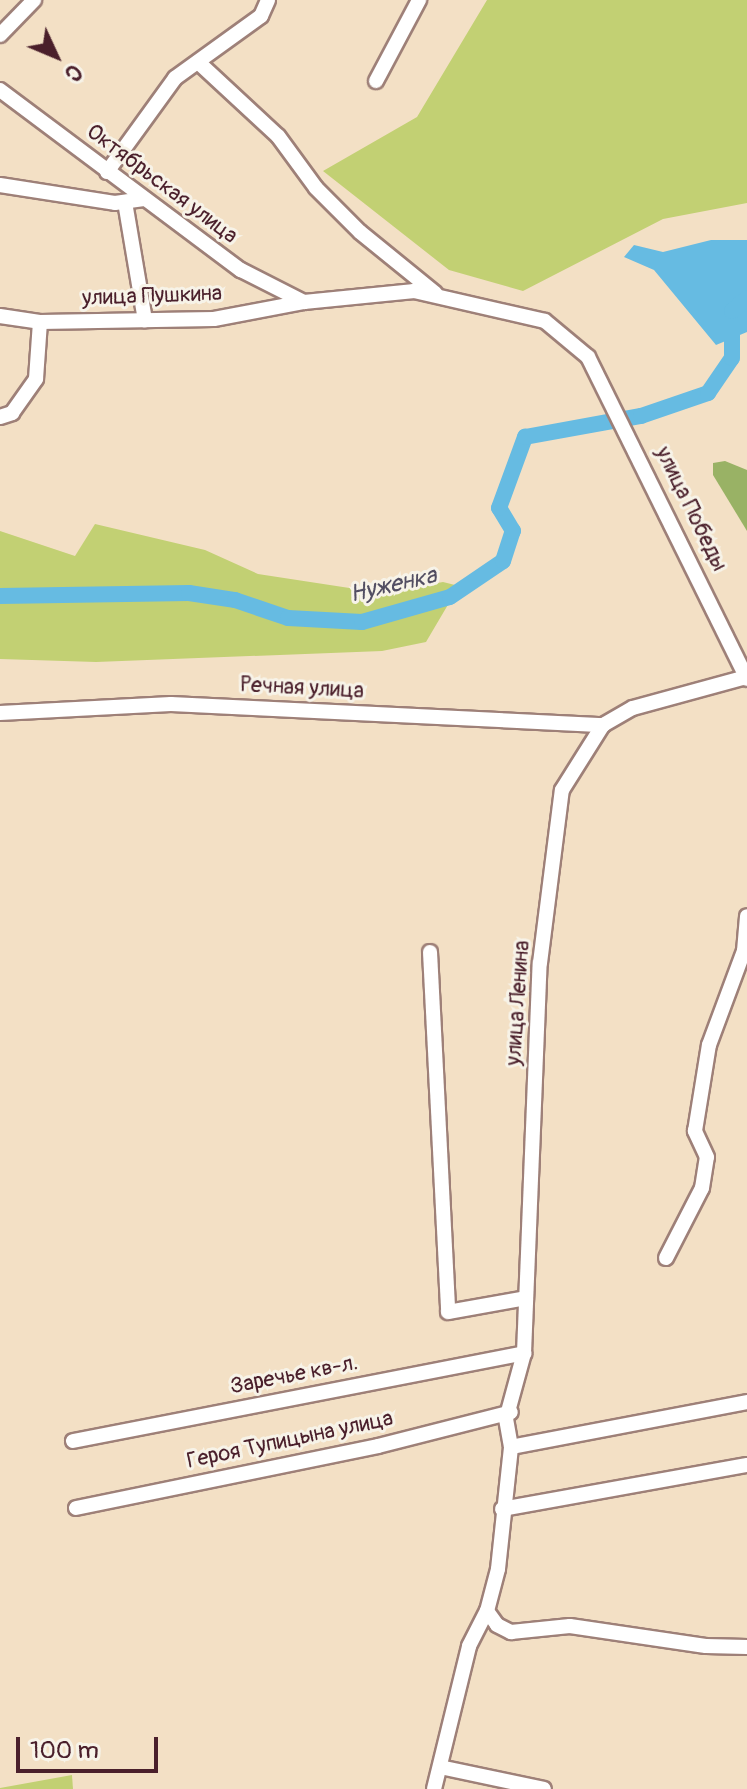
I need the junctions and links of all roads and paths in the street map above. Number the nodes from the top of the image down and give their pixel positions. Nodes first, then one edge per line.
1 (34, 0) edge
2 (268, 0) edge
3 (419, 0) edge
4 (0, 35) edge
5 (198, 62) junction
6 (376, 81) dead end
7 (0, 90) edge
8 (107, 172) junction
9 (0, 185) edge
10 (144, 199) junction
11 (125, 202) junction
12 (435, 293) junction
13 (304, 302) junction
14 (2, 315) edge
15 (145, 320) junction
16 (40, 322) junction
17 (0, 417) edge
18 (746, 678) edge
19 (0, 713) edge
20 (603, 725) junction
21 (747, 916) edge
22 (430, 952) dead end
23 (666, 1258) dead end
24 (526, 1298) junction
25 (524, 1353) junction
26 (747, 1402) edge
27 (511, 1412) junction
28 (73, 1441) dead end
29 (511, 1447) junction
30 (747, 1465) edge
31 (76, 1508) dead end
32 (502, 1509) junction
33 (487, 1611) junction
34 (747, 1647) edge
35 (440, 1767) junction
36 (434, 1789) edge
37 (544, 1789) edge

1 - 4 street
2 - 5 street
3 - 6 street
5 - 8 street
5 - 12 street
7 - 8 street, Октябрьская улица
8 - 10 street, Октябрьская улица
9 - 11 street
10 - 11 street
10 - 13 street, Октябрьская улица
11 - 15 street
12 - 13 street, улица Пушкина
12 - 18 street, улица Победы
13 - 15 street, улица Пушкина
14 - 16 street, улица Пушкина
15 - 16 street, улица Пушкина
16 - 17 street
18 - 20 street
19 - 20 street, Речная улица
20 - 24 street, улица Ленина
21 - 23 street
22 - 24 street
24 - 25 street, улица Ленина
25 - 27 street, улица Ленина
25 - 28 street, Заречье кв-л.
26 - 29 street
27 - 29 street, улица Ленина
27 - 31 street, Героя Тупицына улица
29 - 32 street, улица Ленина
30 - 32 street
32 - 33 street, улица Ленина
33 - 34 street
33 - 35 street, улица Ленина
35 - 36 street, улица Ленина
35 - 37 street

